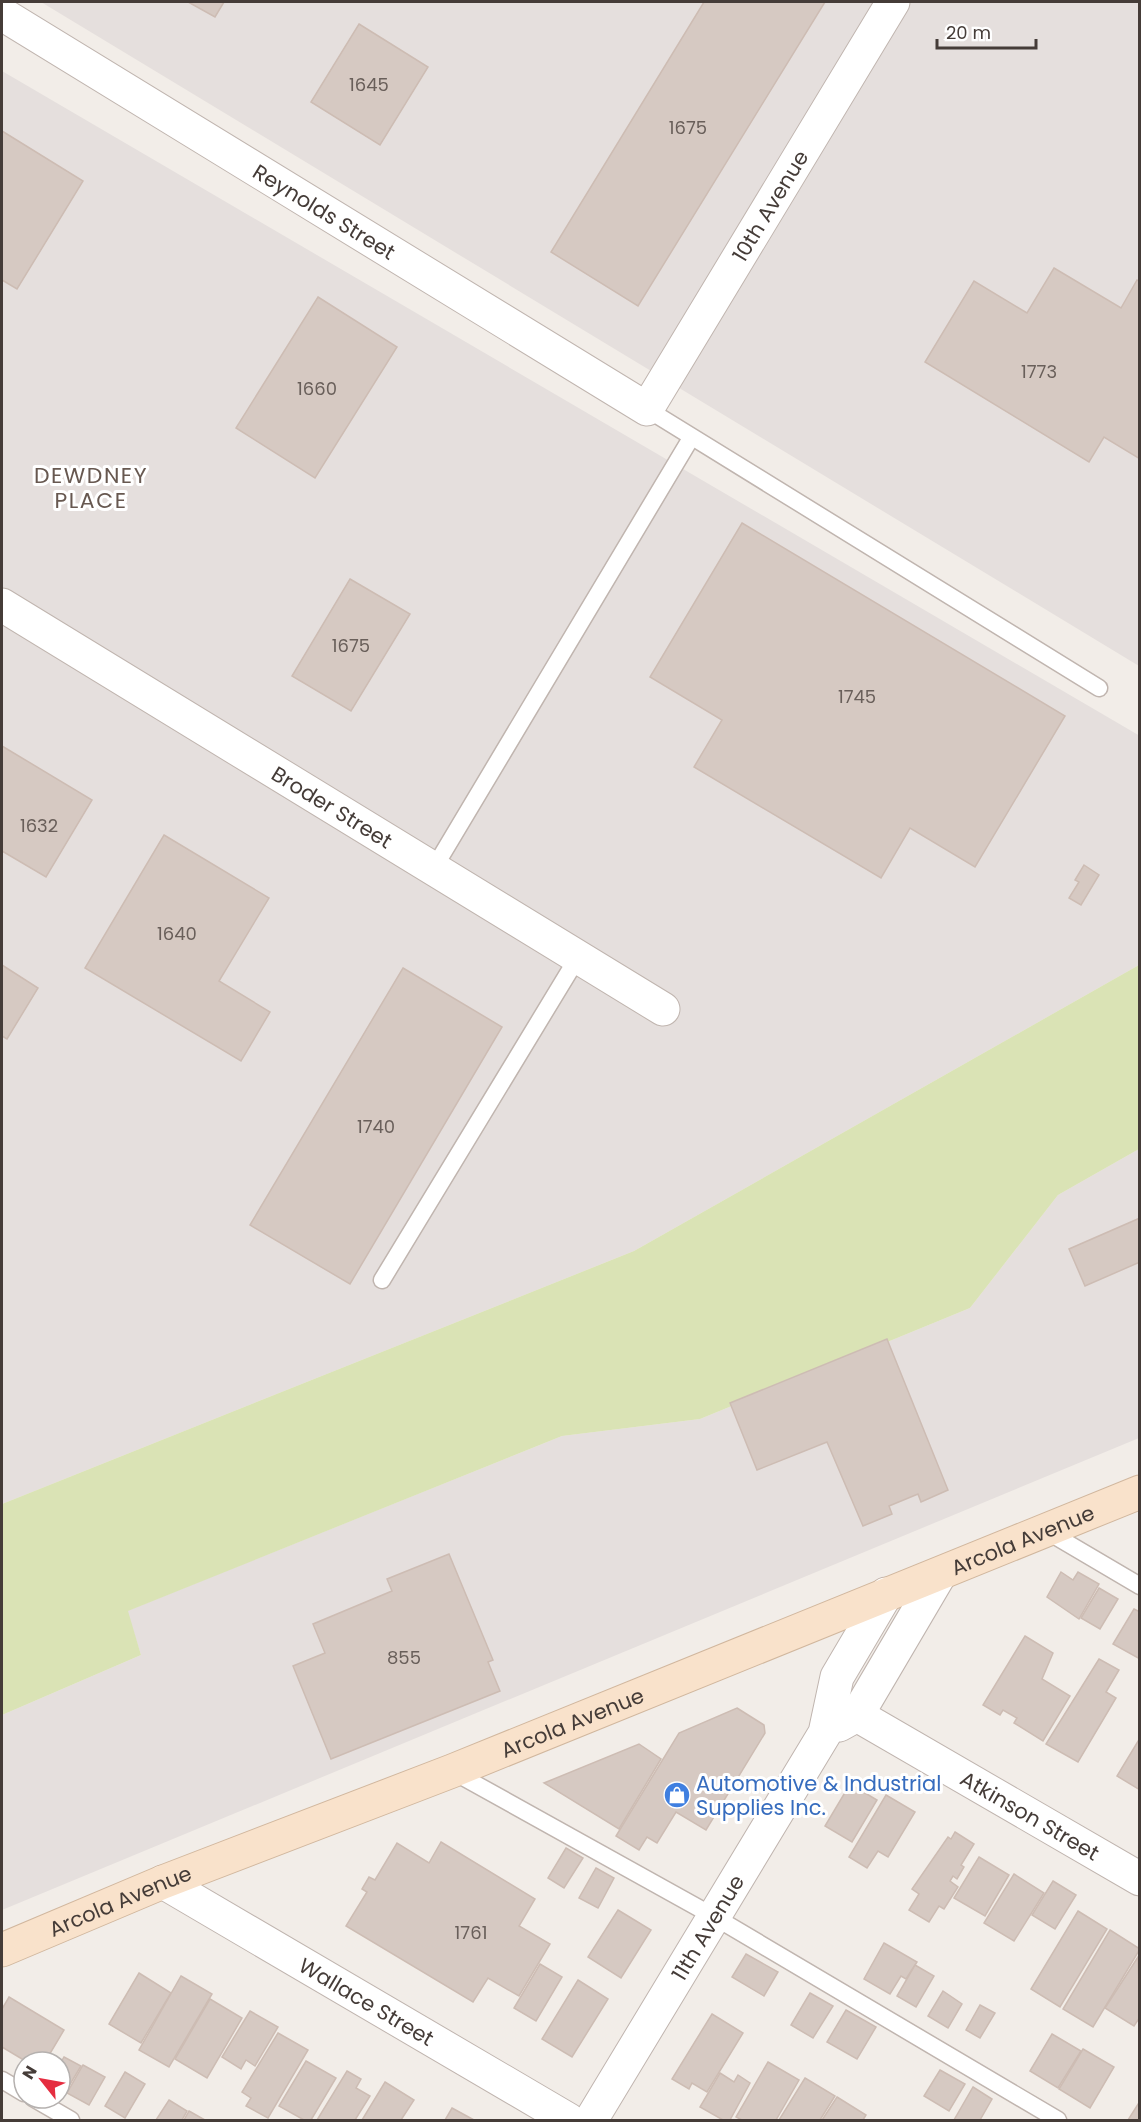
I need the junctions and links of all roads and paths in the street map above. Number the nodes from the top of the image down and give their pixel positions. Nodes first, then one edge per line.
1 (893, 2) edge
2 (2, 14) edge
3 (647, 409) junction
4 (691, 438) junction
5 (2, 605) edge
6 (1099, 688) dead end
7 (434, 868) junction
8 (578, 957) junction
9 (663, 1009) dead end
10 (382, 1280) dead end
11 (1140, 1492) edge
12 (1045, 1530) junction
13 (940, 1574) junction
14 (1140, 1586) edge
15 (886, 1594) junction
16 (857, 1715) junction
17 (825, 1733) junction
18 (452, 1771) junction
19 (1140, 1879) edge
20 (164, 1882) junction
21 (713, 1916) junction
22 (2, 1950) edge
23 (53, 2110) edge
24 (71, 2121) edge
25 (569, 2121) edge
26 (591, 2121) edge
27 (1058, 2121) edge

1 - 3 street, 10th Avenue
2 - 3 street, Reynolds Street
3 - 4 lane
4 - 6 lane
4 - 7 lane
5 - 7 street, Broder Street
7 - 8 street, Broder Street
8 - 9 street, Broder Street
8 - 10 lane
11 - 12 main road, Arcola Avenue
12 - 13 main road, Arcola Avenue
12 - 14 lane
13 - 15 main road, Arcola Avenue
13 - 16 street
15 - 17 street, 11th Avenue
15 - 18 main road, Arcola Avenue
16 - 17 street, 11th Avenue
16 - 19 street, Atkinson Street
17 - 21 street, 11th Avenue
18 - 20 main road, Arcola Avenue
18 - 21 lane
20 - 22 main road, Arcola Avenue
20 - 25 street, Wallace Street
21 - 26 street, 11th Avenue
21 - 27 lane
23 - 24 lane

